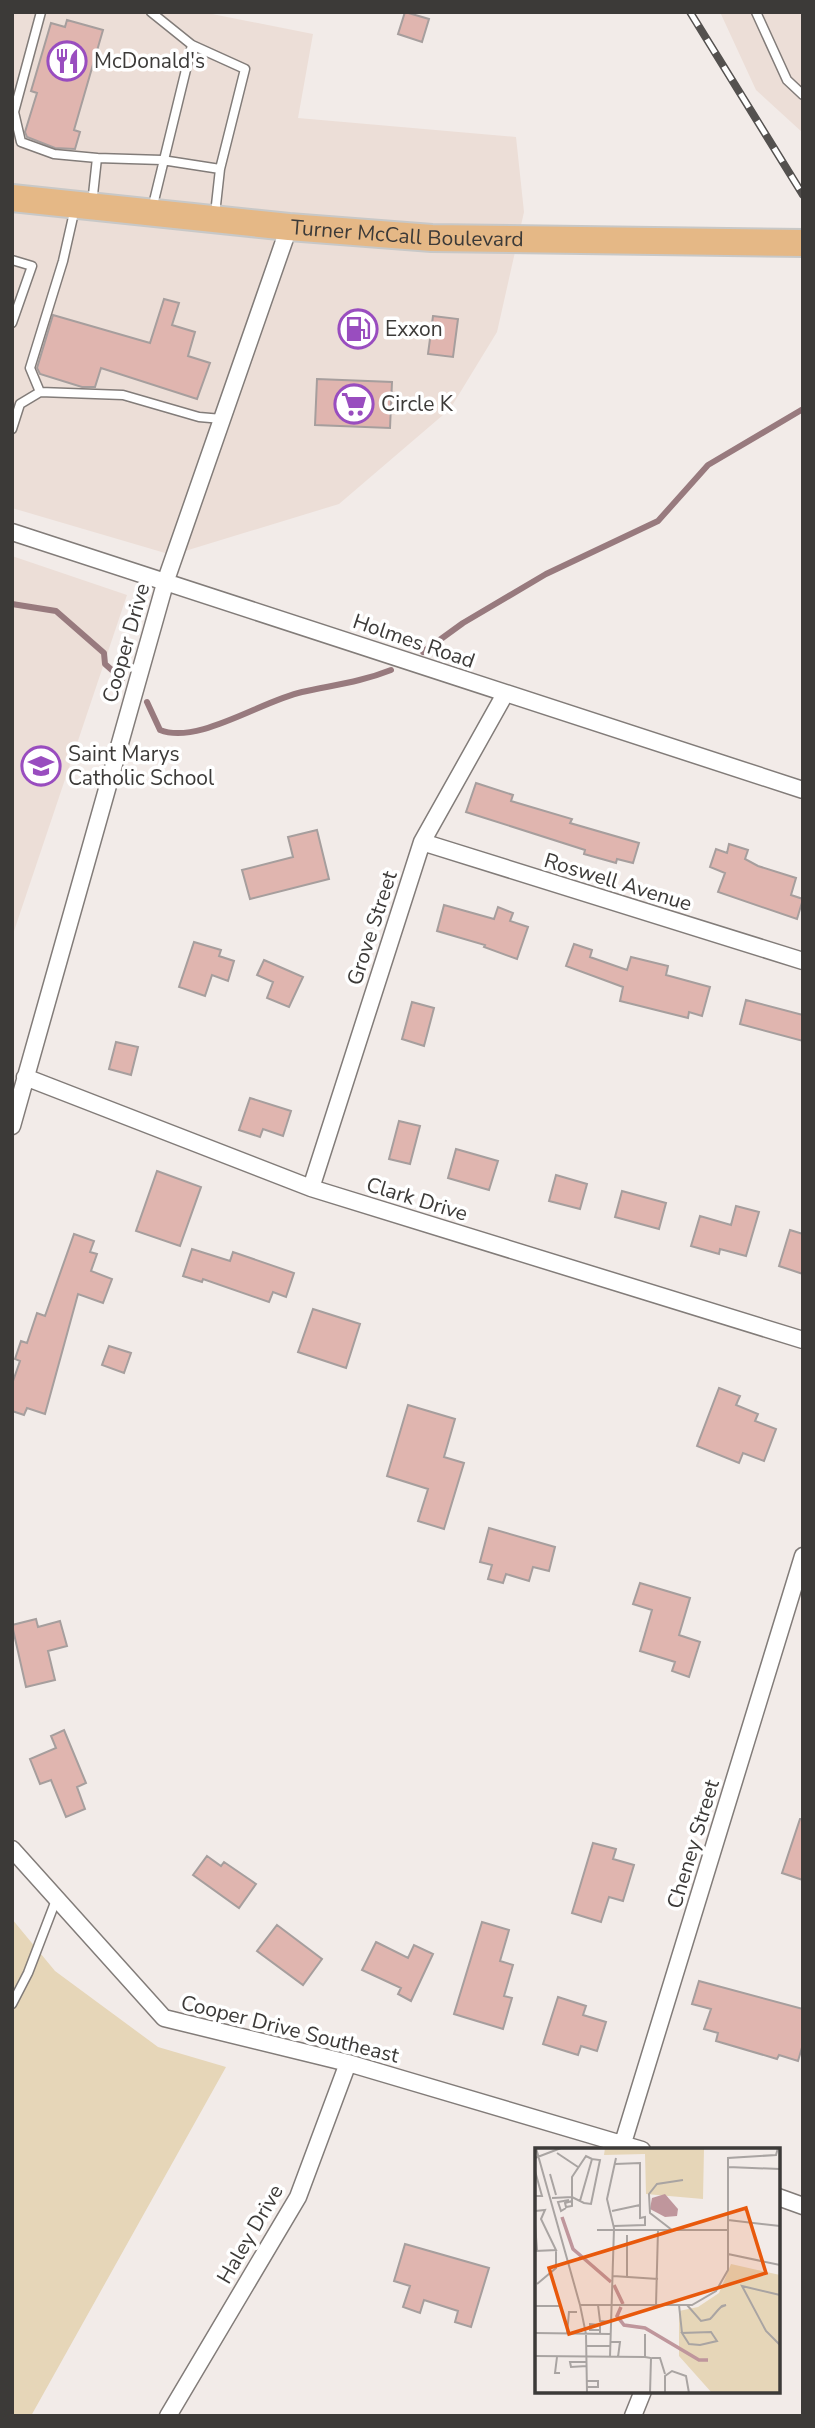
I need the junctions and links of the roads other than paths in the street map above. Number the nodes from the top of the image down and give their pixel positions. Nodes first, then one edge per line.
1 (41, 12) edge
2 (151, 12) edge
3 (756, 12) edge
4 (192, 45) junction
5 (803, 95) edge
6 (97, 158) junction
7 (162, 160) junction
8 (220, 169) junction
9 (12, 198) edge
10 (83, 206) junction
11 (151, 213) junction
12 (215, 219) junction
13 (289, 227) junction
14 (803, 243) edge
15 (12, 260) edge
16 (12, 323) edge
17 (40, 392) junction
18 (222, 419) junction
19 (12, 429) edge
20 (12, 532) edge
21 (166, 580) junction
22 (505, 694) junction
23 (803, 790) edge
24 (422, 842) junction
25 (803, 961) edge
26 (25, 1077) junction
27 (12, 1126) edge
28 (312, 1188) junction
29 (803, 1340) edge
30 (803, 1556) edge
31 (12, 1849) edge
32 (56, 1900) junction
33 (12, 2004) edge
34 (348, 2063) junction
35 (623, 2143) junction
36 (637, 2148) edge
37 (780, 2198) edge
38 (803, 2206) edge
39 (642, 2393) edge
40 (168, 2416) edge
41 (633, 2416) edge

1 - 6 lane
2 - 4 lane
3 - 5 lane
4 - 7 lane
4 - 8 lane
6 - 7 lane
6 - 10 lane
7 - 8 lane
7 - 11 lane
8 - 12 lane
9 - 10 main road, Turner McCall Boulevard
10 - 11 main road, Turner McCall Boulevard
10 - 17 lane
11 - 12 main road, Turner McCall Boulevard
12 - 13 main road, Turner McCall Boulevard
13 - 14 main road, Turner McCall Boulevard
13 - 18 street, Cooper Drive
15 - 16 lane
17 - 18 lane
17 - 19 lane
18 - 21 street, Cooper Drive
20 - 21 street, Holmes Road
21 - 22 street, Holmes Road
21 - 26 street, Cooper Drive
22 - 23 street, Holmes Road
22 - 24 street, Grove Street
24 - 25 street, Roswell Avenue
24 - 28 street, Grove Street
26 - 27 street
26 - 28 street, Clark Drive
28 - 29 street, Clark Drive
30 - 35 street, Cheney Street
31 - 32 street, Cooper Drive Southeast
32 - 33 lane
32 - 34 street, Cooper Drive Southeast
34 - 35 street, Cooper Drive Southeast
34 - 40 street, Haley Drive
35 - 36 street
37 - 38 street
39 - 41 street

